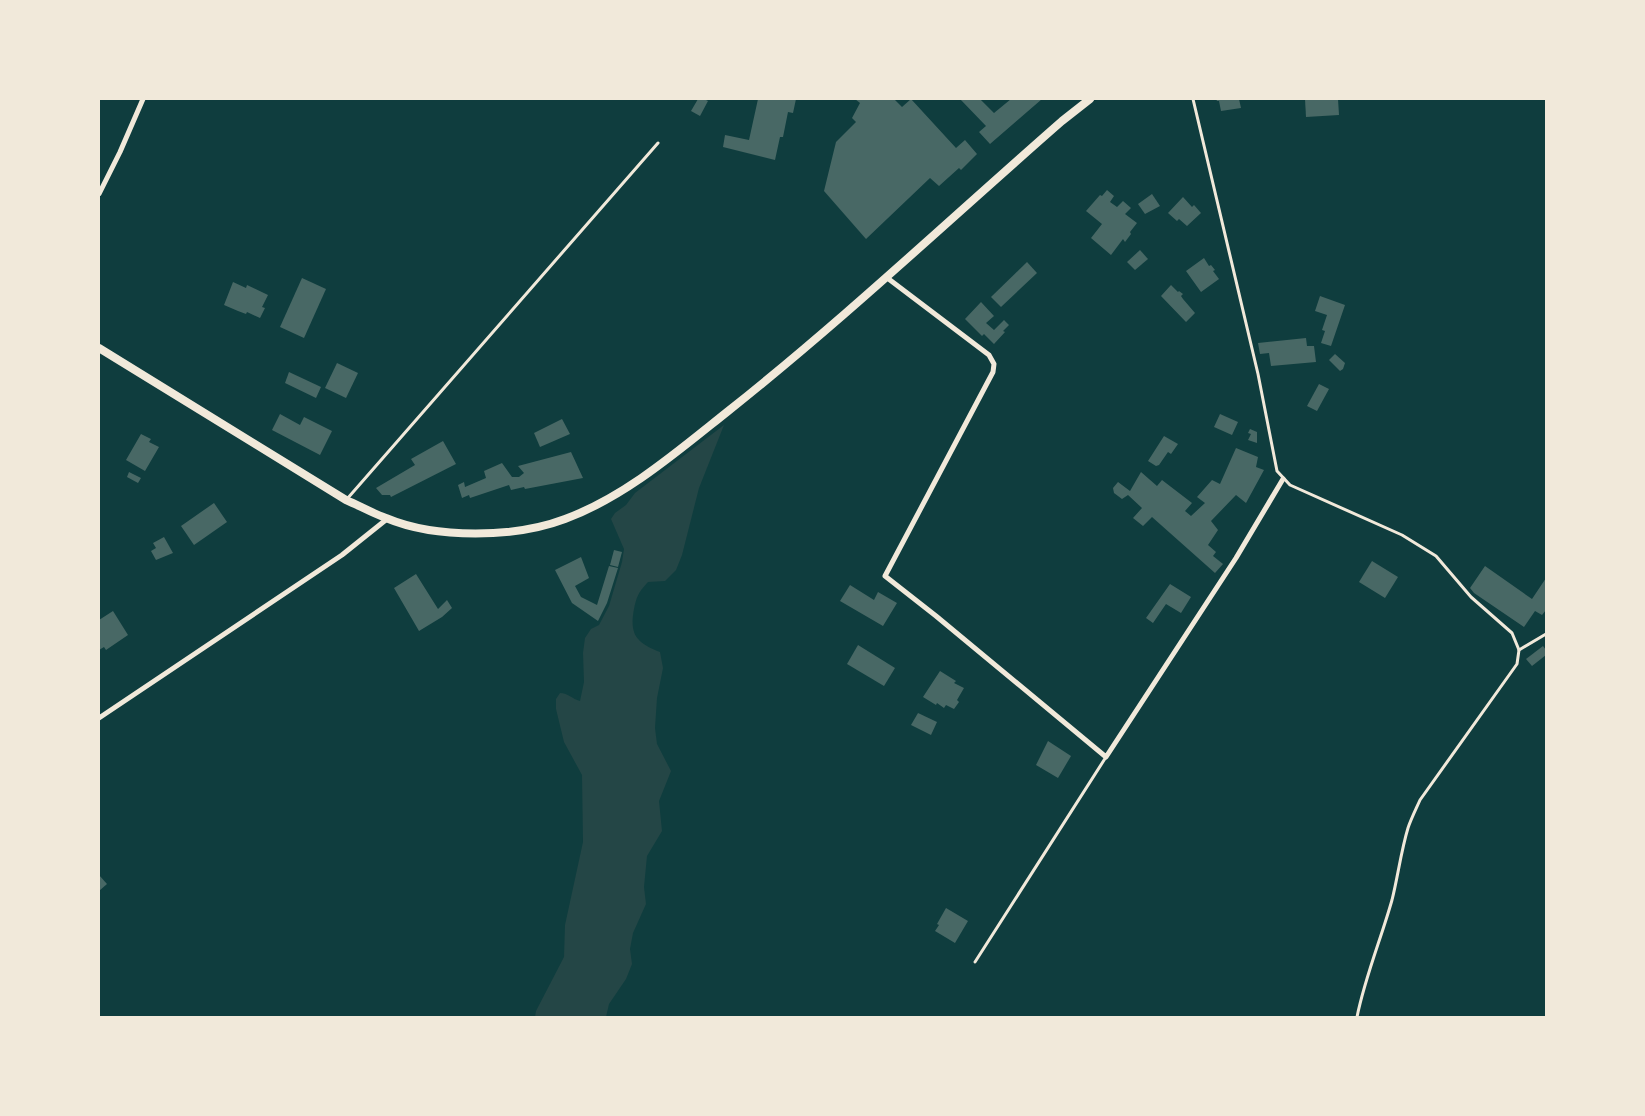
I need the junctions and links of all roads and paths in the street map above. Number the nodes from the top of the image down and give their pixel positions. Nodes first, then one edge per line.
1 (143, 99) edge
2 (1090, 99) edge
3 (1193, 99) edge
4 (658, 143) dead end
5 (99, 194) edge
6 (886, 278) junction
7 (99, 348) edge
8 (1283, 479) junction
9 (346, 500) junction
10 (387, 519) junction
11 (1546, 634) edge
12 (1519, 650) junction
13 (99, 718) edge
14 (1106, 757) junction
15 (975, 962) dead end
16 (1357, 1017) edge

1 - 5 street
2 - 6 street
3 - 8 lane
4 - 9 lane
6 - 10 street
6 - 14 street
7 - 9 street
8 - 12 lane
8 - 14 street
9 - 10 street
10 - 13 street
11 - 12 lane
12 - 16 lane
14 - 15 lane

